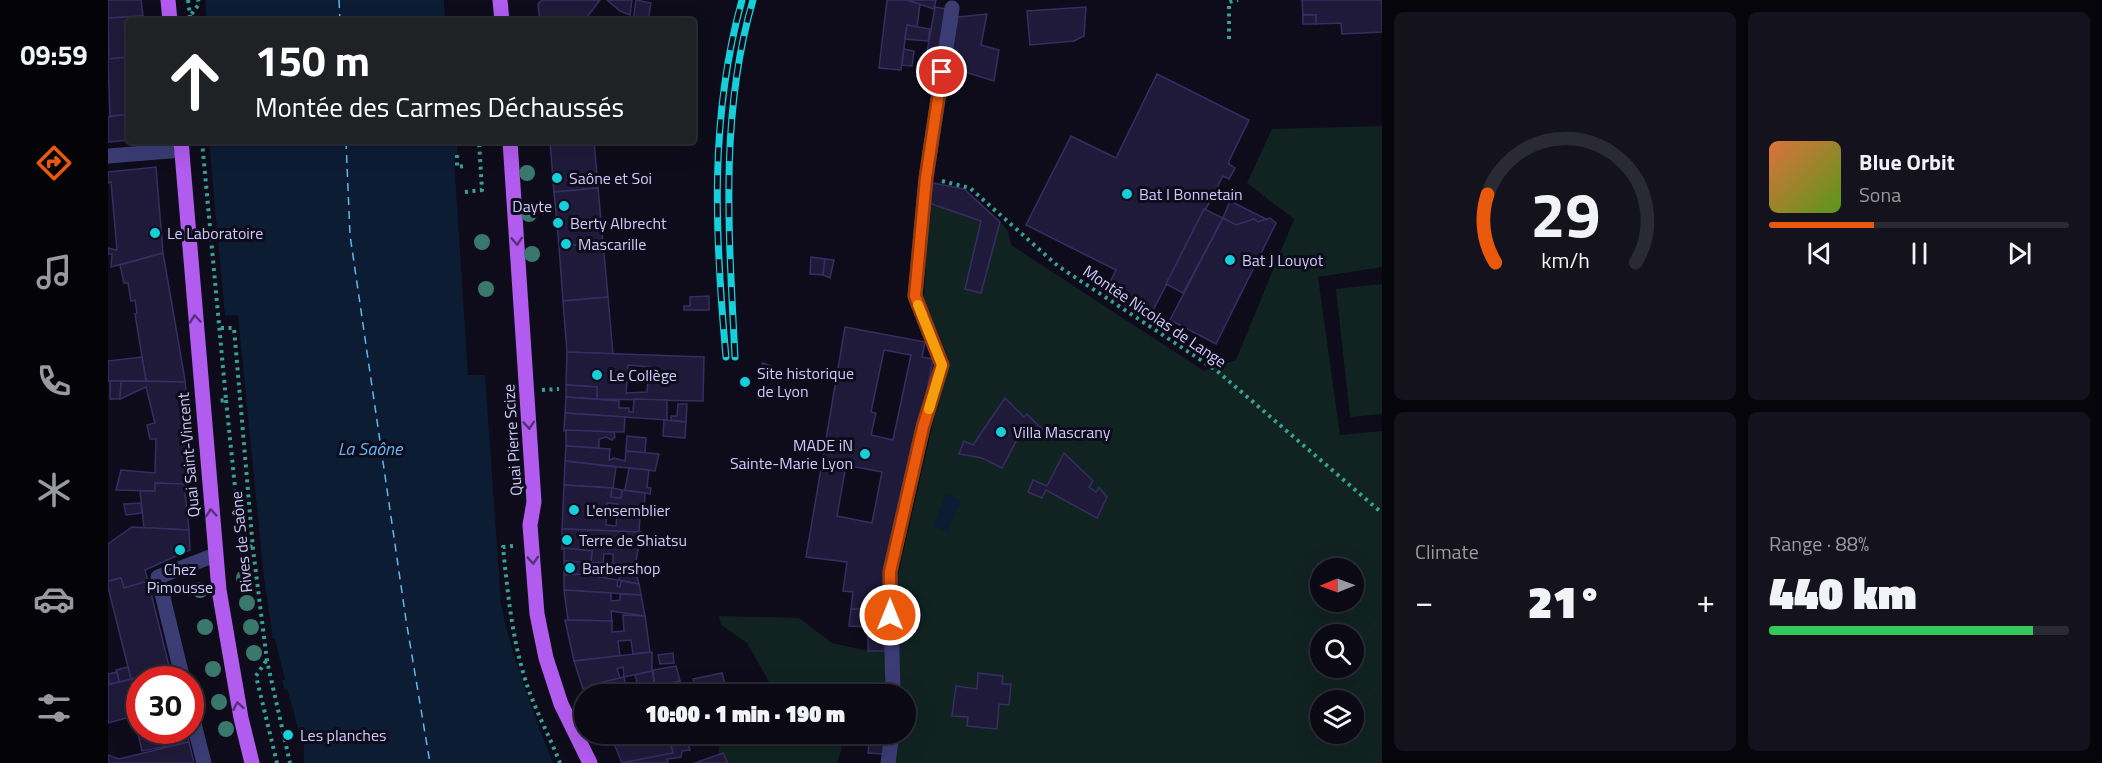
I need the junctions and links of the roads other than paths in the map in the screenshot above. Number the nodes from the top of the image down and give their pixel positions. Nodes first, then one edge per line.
1 (168, 0) edge
2 (500, 0) edge
3 (952, 9) dead end
4 (170, 18) edge
5 (502, 18) edge
6 (510, 144) edge
7 (182, 146) edge
8 (108, 156) edge
9 (215, 555) junction
10 (180, 666) edge
11 (893, 684) edge
12 (199, 744) edge
13 (891, 744) edge
14 (204, 763) edge
15 (252, 763) edge
16 (590, 763) edge
17 (888, 763) edge

1 - 4 main road
2 - 5 main road
3 - 11 street
6 -> 16 main road, Quai Pierre Scize
7 - 8 street
9 -> 7 main road, Quai Saint-Vincent
9 - 10 street
15 -> 9 main road, Quai Saint-Vincent
12 - 14 street
13 - 17 street

